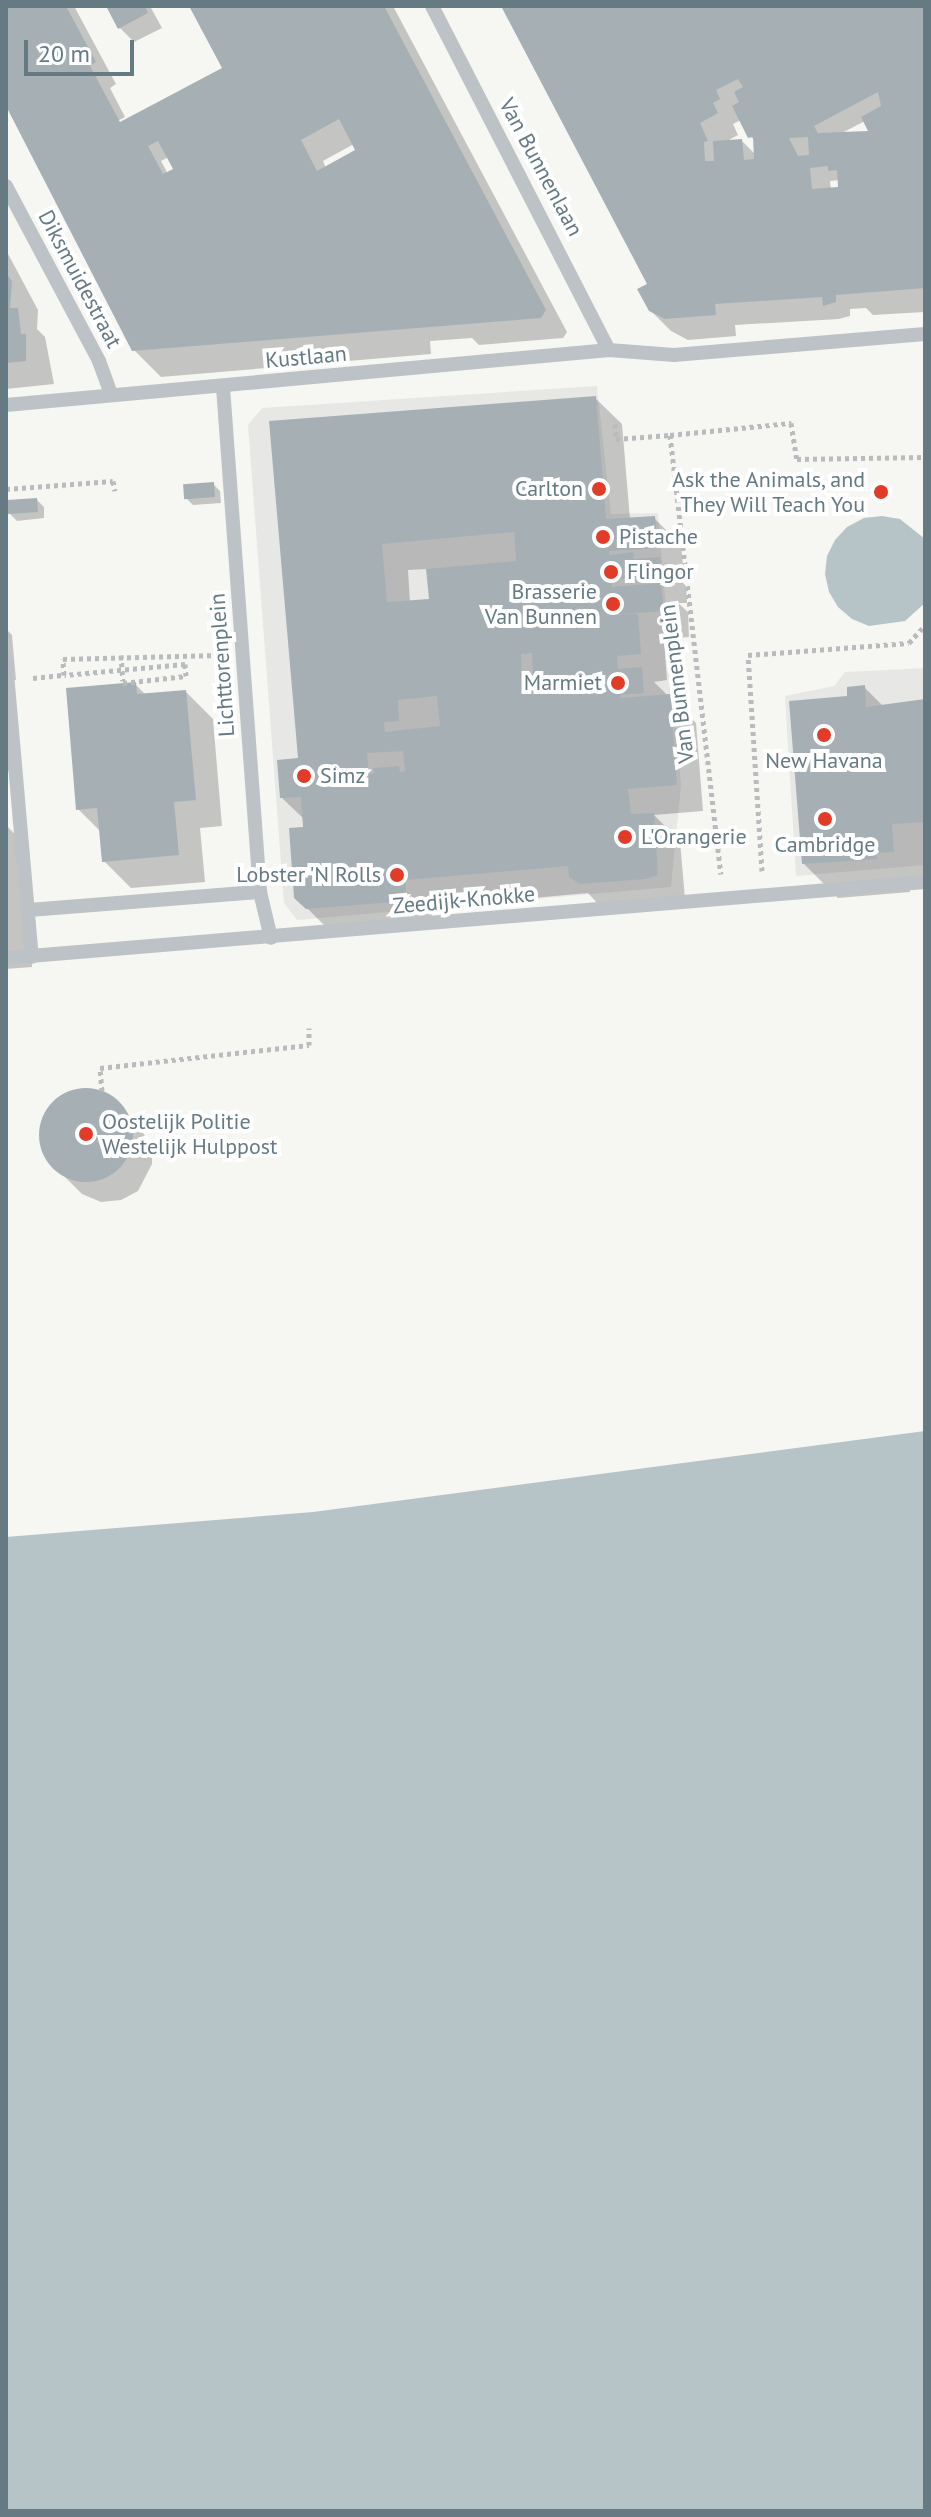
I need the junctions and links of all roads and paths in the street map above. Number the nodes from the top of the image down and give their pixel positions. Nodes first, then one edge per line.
1 (432, 6) edge
2 (6, 186) edge
3 (925, 334) edge
4 (609, 350) junction
5 (223, 387) junction
6 (111, 394) junction
7 (6, 405) edge
8 (615, 424) dead end
9 (670, 435) junction
10 (925, 457) edge
11 (6, 489) edge
12 (115, 491) dead end
13 (925, 625) edge
14 (243, 654) junction
15 (121, 655) junction
16 (6, 662) edge
17 (122, 668) junction
18 (925, 882) edge
19 (260, 892) junction
20 (789, 892) junction
21 (724, 898) junction
22 (29, 910) junction
23 (271, 938) junction
24 (32, 957) junction
25 (6, 958) edge
26 (309, 1028) dead end
27 (102, 1091) dead end

1 - 4 street, Van Bunnenlaan
2 - 6 street, Diksmuidestraat
3 - 4 street
4 - 5 street, Kustlaan
5 - 6 street, Kustlaan
5 - 14 street, Lichttorenplein
6 - 7 street, Kustlaan
8 - 9 path
9 - 10 path
9 - 21 path, Van Bunnenplein
11 - 12 path
13 - 20 path
14 - 15 path
14 - 19 street, Lichttorenplein
15 - 17 path
15 - 17 path
16 - 22 street
17 - 17 path
18 - 20 street, Zeedijk-Knokke
19 - 22 street
19 - 23 street, Lichttorenplein
20 - 21 street, Zeedijk-Knokke
21 - 23 street, Zeedijk-Knokke
22 - 24 street
23 - 24 street, Zeedijk-Knokke
24 - 25 street, Zeedijk-Knokke
26 - 27 path

